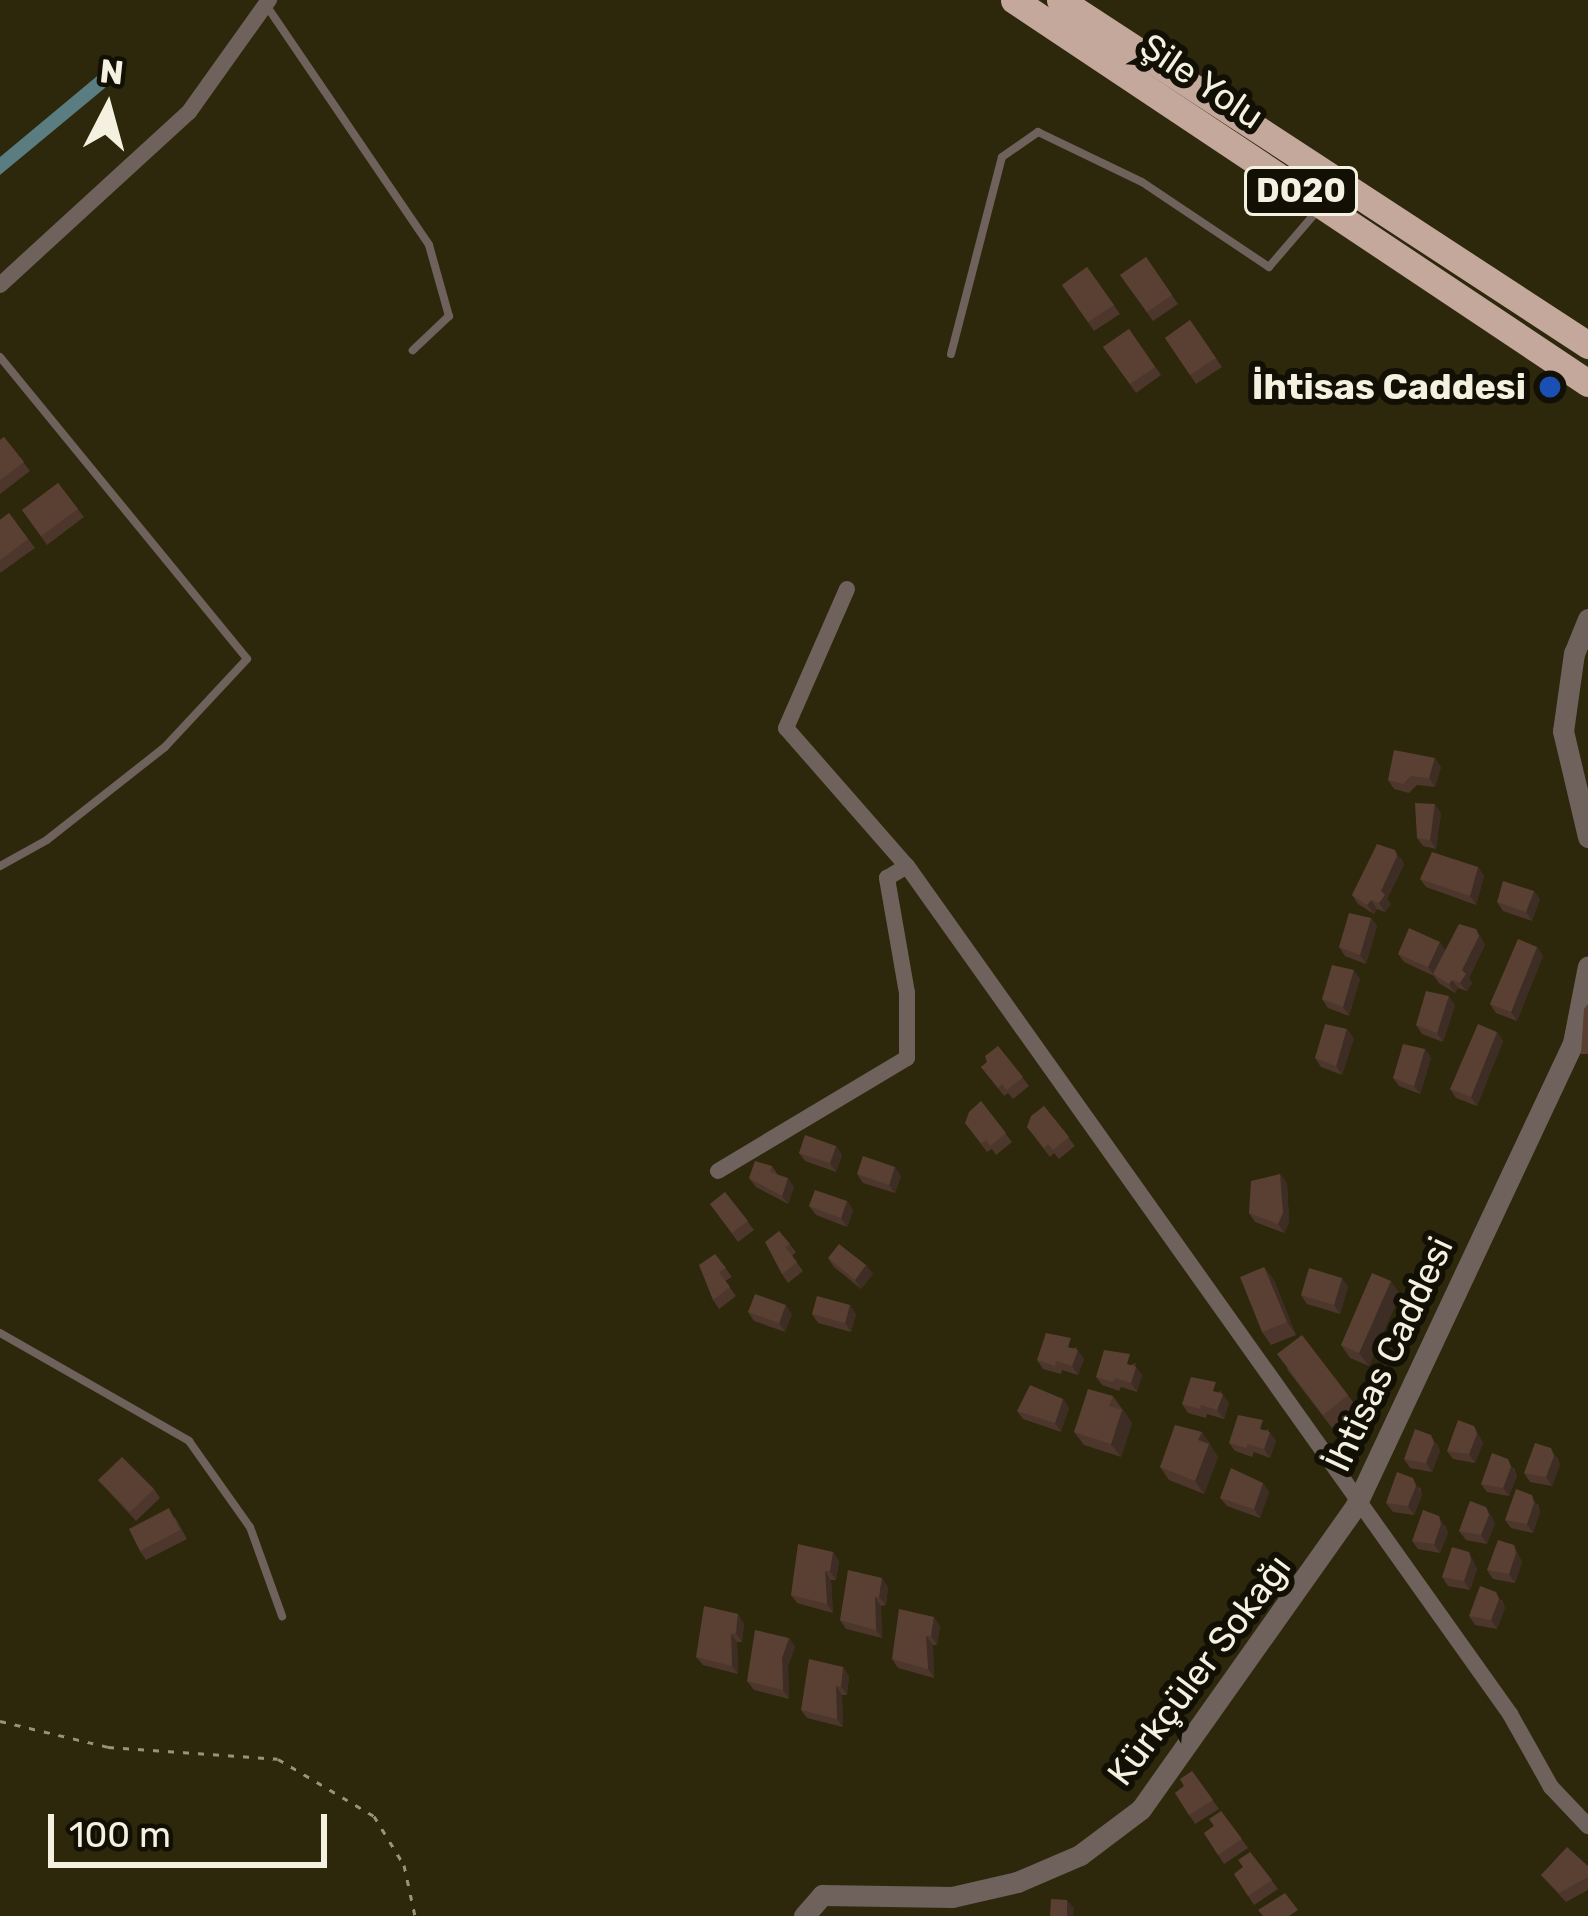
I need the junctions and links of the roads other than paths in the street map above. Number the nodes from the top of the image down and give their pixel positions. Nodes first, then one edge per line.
1 (1014, 0) edge
2 (1060, 0) edge
3 (267, 2) edge
4 (1322, 206) junction
5 (0, 285) edge
6 (1588, 345) edge
7 (413, 350) dead end
8 (951, 354) dead end
9 (0, 357) edge
10 (1588, 383) edge
11 (847, 589) dead end
12 (1588, 619) edge
13 (1588, 836) edge
14 (0, 866) edge
15 (907, 866) junction
16 (1588, 966) edge
17 (718, 1171) dead end
18 (0, 1334) edge
19 (1356, 1505) junction
20 (282, 1616) dead end
21 (1588, 1826) edge
22 (804, 1916) edge

1 - 4 highway, Şile Yolu / D020
2 - 6 highway, Şile Yolu / D020
3 - 5 street
3 - 7 lane
4 - 8 lane
4 - 10 highway, Şile Yolu / D020
9 - 14 lane
11 - 15 street
12 - 13 street
15 - 17 street
15 - 19 street
16 - 19 street, İhtisas Caddesi
18 - 20 lane
19 - 21 street
19 - 22 street, Kürkçüler Sokağı

